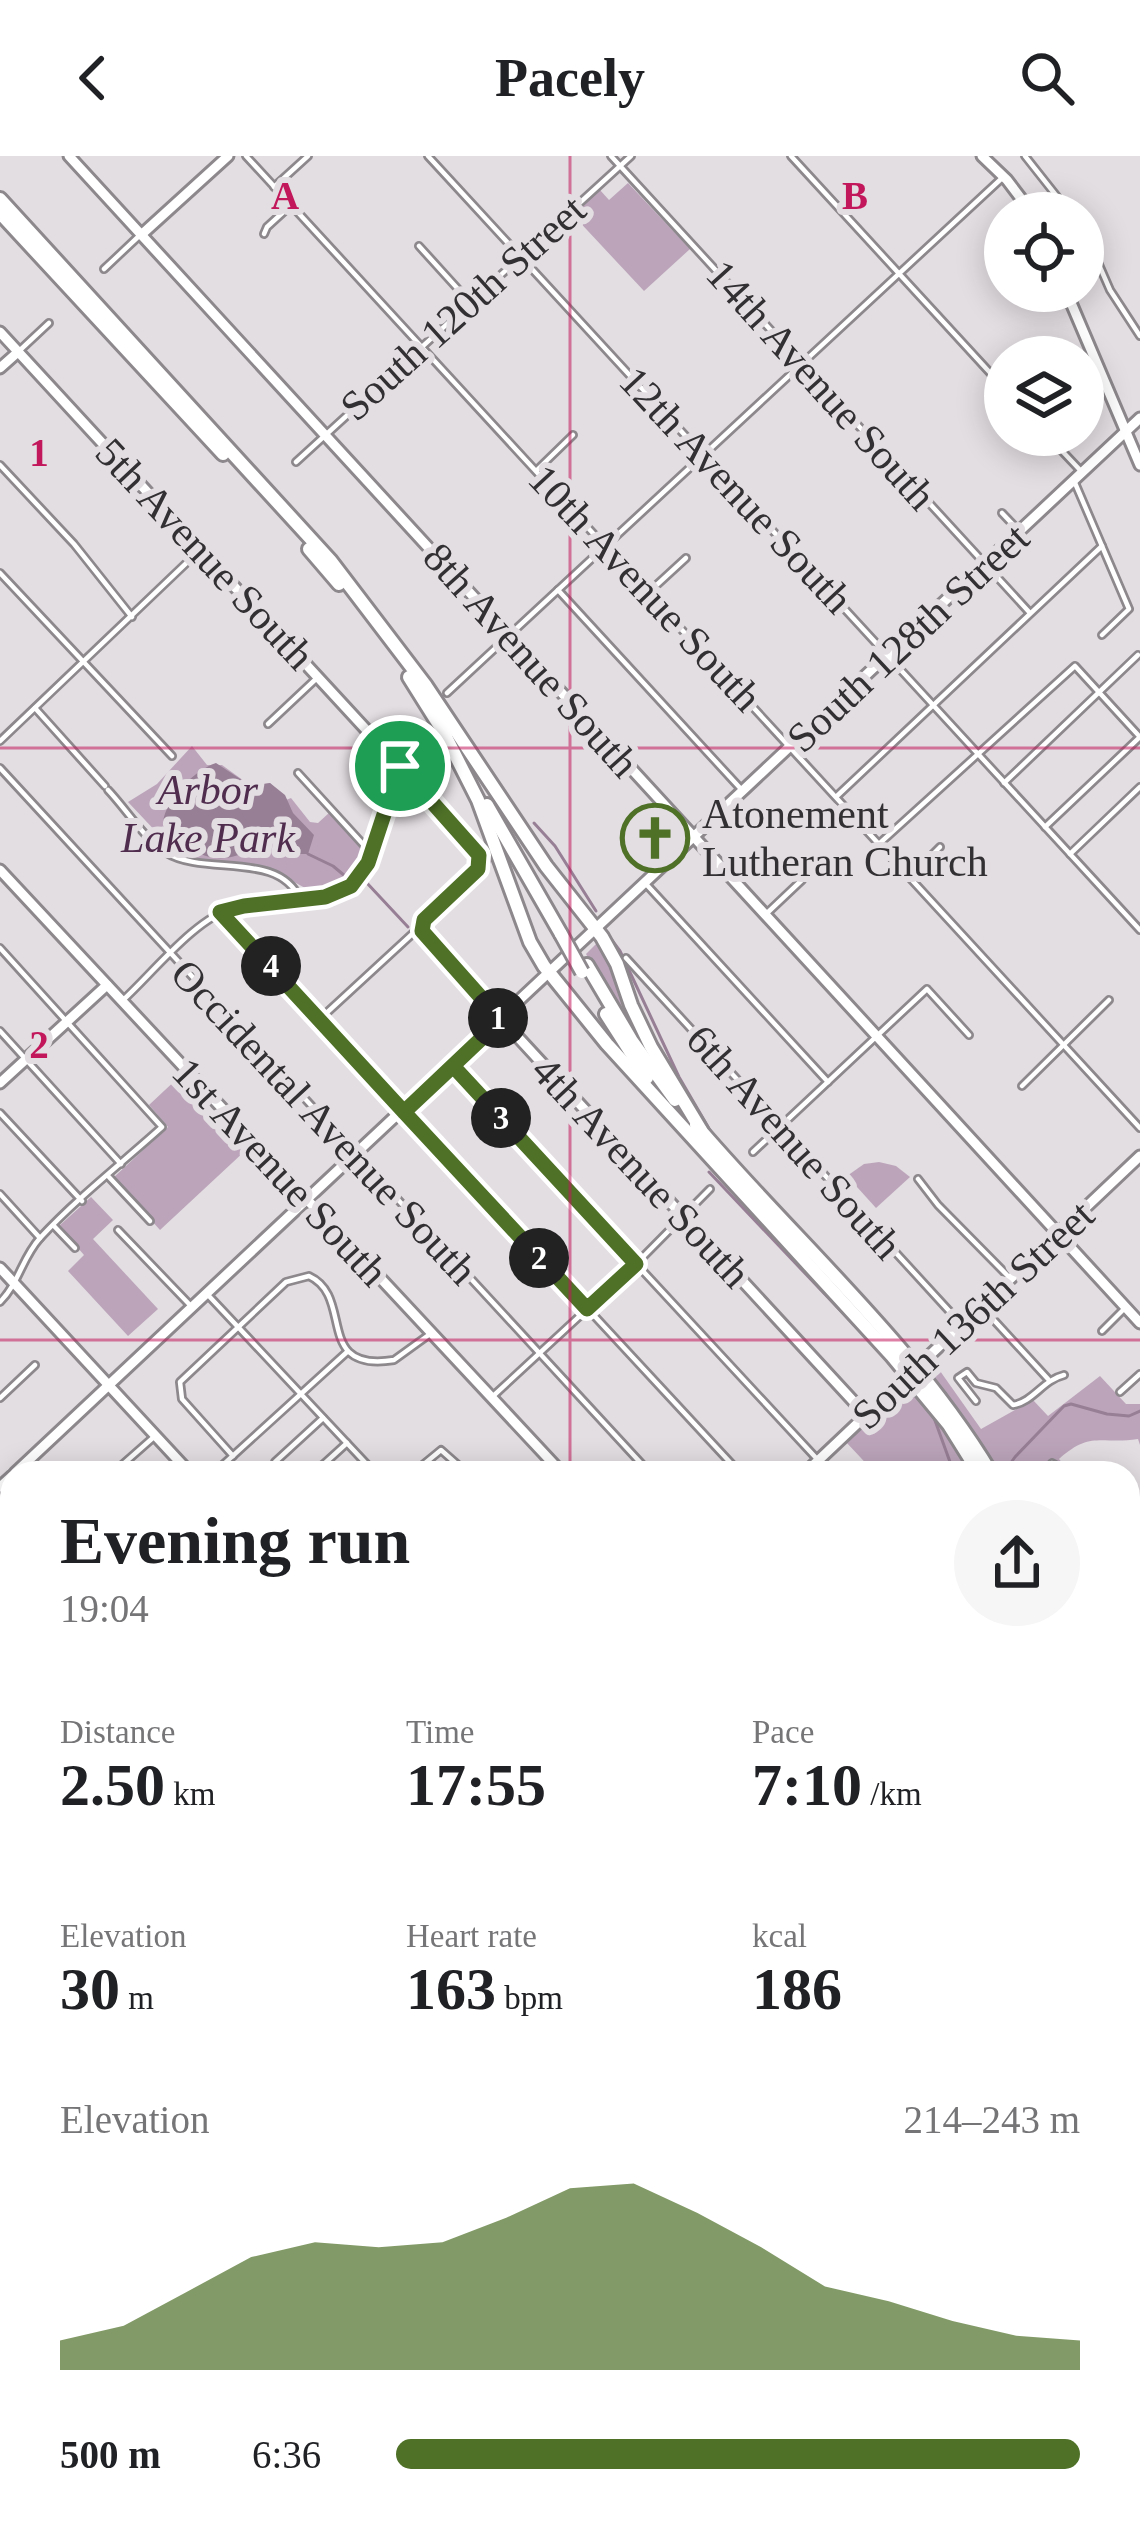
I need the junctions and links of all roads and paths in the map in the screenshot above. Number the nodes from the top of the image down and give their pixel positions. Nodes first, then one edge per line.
1 (69, 156) edge
2 (228, 156) edge
3 (246, 156) edge
4 (308, 156) edge
5 (428, 156) edge
6 (610, 156) edge
7 (631, 156) edge
8 (791, 156) edge
9 (982, 156) edge
10 (1025, 156) edge
11 (620, 166) junction
12 (1004, 176) junction
13 (274, 187) junction
14 (1016, 192) edge
15 (1053, 192) edge
16 (0, 199) edge
17 (291, 205) junction
18 (0, 212) edge
19 (264, 234) dead end
20 (141, 235) junction
21 (419, 246) dead end
22 (520, 256) junction
23 (104, 269) dead end
24 (900, 275) junction
25 (1104, 276) edge
26 (469, 301) junction
27 (1075, 312) edge
28 (49, 323) dead end
29 (0, 332) edge
30 (1140, 336) edge
31 (421, 346) junction
32 (17, 352) junction
33 (803, 365) junction
34 (984, 366) edge
35 (0, 368) edge
36 (1140, 418) edge
37 (1126, 432) junction
38 (325, 433) junction
39 (573, 435) dead end
40 (704, 456) junction
41 (1062, 456) edge
42 (296, 462) dead end
43 (0, 465) edge
44 (1140, 465) edge
45 (536, 470) junction
46 (1078, 478) junction
47 (1002, 513) dead end
48 (1020, 532) junction
49 (607, 546) junction
50 (1102, 546) junction
51 (200, 549) junction
52 (686, 558) dead end
53 (986, 565) junction
54 (0, 573) edge
55 (558, 590) junction
56 (649, 592) junction
57 (1030, 613) junction
58 (132, 617) junction
59 (1102, 635) dead end
60 (508, 636) junction
61 (1138, 655) edge
62 (889, 656) junction
63 (83, 663) junction
64 (318, 677) junction
65 (1098, 692) junction
66 (443, 700) junction
67 (933, 705) junction
68 (35, 708) junction
69 (268, 724) dead end
70 (415, 725) dead end
71 (443, 731) junction
72 (1140, 737) edge
73 (0, 741) edge
74 (791, 747) junction
75 (979, 754) junction
76 (172, 756) dead end
77 (400, 766) junction
78 (0, 768) edge
79 (298, 773) dead end
80 (1004, 783) junction
81 (1140, 787) edge
82 (744, 791) junction
83 (837, 796) junction
84 (1045, 827) junction
85 (695, 838) junction
86 (880, 843) junction
87 (940, 847) dead end
88 (371, 853) junction
89 (1070, 854) junction
90 (0, 870) edge
91 (911, 876) junction
92 (802, 880) dead end
93 (646, 884) junction
94 (301, 899) junction
95 (220, 912) junction
96 (765, 915) junction
97 (422, 925) junction
98 (597, 929) junction
99 (1140, 930) edge
100 (564, 932) junction
101 (0, 948) edge
102 (170, 956) junction
103 (626, 958) dead end
104 (550, 974) junction
105 (107, 985) junction
106 (1108, 1000) dead end
107 (122, 1001) junction
108 (320, 1018) junction
109 (501, 1020) junction
110 (68, 1021) junction
111 (0, 1030) edge
112 (968, 1035) dead end
113 (877, 1036) junction
114 (1064, 1043) junction
115 (26, 1059) junction
116 (453, 1066) junction
117 (828, 1082) junction
118 (0, 1083) edge
119 (1022, 1086) dead end
120 (404, 1112) junction
121 (0, 1113) edge
122 (780, 1127) junction
123 (1140, 1128) edge
124 (698, 1136) junction
125 (753, 1152) dead end
126 (356, 1156) junction
127 (1140, 1156) edge
128 (121, 1164) junction
129 (108, 1175) junction
130 (918, 1179) dead end
131 (710, 1189) dead end
132 (0, 1194) edge
133 (82, 1201) junction
134 (307, 1203) junction
135 (683, 1217) junction
136 (150, 1221) dead end
137 (54, 1226) junction
138 (118, 1230) dead end
139 (1058, 1233) junction
140 (40, 1238) junction
141 (75, 1248) dead end
142 (636, 1264) junction
143 (0, 1268) edge
144 (1010, 1278) junction
145 (16, 1286) junction
146 (208, 1295) junction
147 (0, 1302) edge
148 (981, 1306) junction
149 (1126, 1307) junction
150 (193, 1309) junction
151 (587, 1309) junction
152 (1140, 1323) edge
153 (962, 1325) junction
154 (236, 1327) junction
155 (1102, 1331) dead end
156 (430, 1334) junction
157 (1024, 1337) dead end
158 (1016, 1344) junction
159 (347, 1352) junction
160 (538, 1354) junction
161 (35, 1365) dead end
162 (1140, 1374) edge
163 (1064, 1375) dead end
164 (1048, 1379) junction
165 (108, 1386) junction
166 (1120, 1392) dead end
167 (300, 1394) junction
168 (0, 1398) edge
169 (491, 1398) junction
170 (976, 1401) dead end
171 (866, 1415) junction
172 (323, 1418) junction
173 (155, 1436) junction
174 (347, 1443) junction
175 (233, 1456) junction
176 (28, 1461) edge
177 (127, 1461) edge
178 (179, 1461) edge
179 (227, 1461) edge
180 (276, 1461) edge
181 (327, 1461) edge
182 (364, 1461) edge
183 (427, 1461) edge
184 (453, 1461) edge
185 (551, 1461) edge
186 (639, 1461) edge
187 (729, 1461) edge
188 (818, 1461) joint
189 (972, 1461) edge
190 (983, 1461) edge

1 - 20 street, 8th Avenue South
2 - 20 street
3 - 13 street, 10th Avenue South
4 - 13 street
5 - 22 street, 12th Avenue South
6 - 11 street, 14th Avenue South
7 - 11 street, South 120th Street
8 - 24 street
9 - 12 street
10 - 15 street
11 - 22 street, South 120th Street
11 - 33 street, 14th Avenue South
12 - 14 street
12 - 24 street
13 - 17 street, 10th Avenue South
16 - 66 highway
17 - 19 street
17 - 31 street, 10th Avenue South
18 - 71 highway
20 - 23 street
20 - 38 street, 8th Avenue South
21 - 26 street
22 - 26 street, South 120th Street
22 - 40 street, 12th Avenue South
24 - 33 street
24 - 34 street
25 - 30 street
26 - 31 street, South 120th Street
27 - 37 street
28 - 32 street
29 - 32 street, 5th Avenue South
31 - 38 street, South 120th Street
31 - 45 street, 10th Avenue South
32 - 35 street
32 - 51 street, 5th Avenue South
33 - 40 street
33 - 53 street, 14th Avenue South
36 - 37 street, South 128th Street
37 - 44 street
37 - 46 street, South 128th Street
38 - 42 street, South 120th Street
38 - 60 street, 8th Avenue South
39 - 45 street
40 - 49 street
40 - 62 street, 12th Avenue South
41 - 46 street
43 - 58 street
45 - 49 street, 10th Avenue South
46 - 48 street, South 128th Street
46 - 50 street
47 - 48 street
48 - 53 street, South 128th Street
49 - 55 street
49 - 56 street, 10th Avenue South
50 - 57 street
50 - 59 street
51 - 58 street
51 - 64 street, 5th Avenue South
52 - 56 street
53 - 57 street, 14th Avenue South
53 - 62 street, South 128th Street
54 - 63 street
55 - 60 street
55 - 82 street
56 - 74 street, 10th Avenue South
57 - 67 street
58 - 63 street
60 - 66 street
60 - 85 street, 8th Avenue South
61 - 65 street
62 - 67 street, 12th Avenue South
62 - 74 street, South 128th Street
63 - 68 street
63 - 76 street
64 - 69 street
64 - 77 street, 5th Avenue South
65 - 72 street
65 - 75 street
65 - 80 street
66 - 98 highway
66 - 100 highway
67 - 75 street, 12th Avenue South
67 - 83 street
68 - 73 street
68 - 94 street
70 - 77 street
71 - 100 highway
71 - 104 highway
72 - 84 street
74 - 82 street, South 128th Street
74 - 83 street, 10th Avenue South
75 - 80 street, 12th Avenue South
75 - 86 street
77 - 88 street
77 - 97 street, 5th Avenue South
78 - 102 street, Occidental Avenue South
79 - 88 street
80 - 84 street, 12th Avenue South
81 - 89 street
82 - 85 street, South 128th Street
83 - 86 street, 10th Avenue South
84 - 89 street, 12th Avenue South
85 - 93 street, South 128th Street
85 - 96 street, 8th Avenue South
86 - 91 street, 10th Avenue South
87 - 91 street
88 - 94 street
89 - 99 street, 12th Avenue South
90 - 105 street, 1st Avenue South
91 - 114 street, 10th Avenue South
92 - 96 street
93 - 98 street, South 128th Street
93 - 117 street
94 - 95 street
95 - 102 street
95 - 108 street
96 - 113 street, 8th Avenue South
97 - 108 street
97 - 109 street, 4th Avenue South
98 - 104 street, South 128th Street
98 - 124 highway
100 - 124 highway, bridge
101 - 110 street
102 - 107 street
102 - 126 street, Occidental Avenue South
103 - 122 street, 6th Avenue South
104 - 109 street, South 128th Street
104 - 124 highway
105 - 107 street, 1st Avenue South
105 - 110 street
106 - 114 street
107 - 134 street, 1st Avenue South
108 - 120 street
109 - 116 street, South 128th Street
109 - 135 street, 4th Avenue South
110 - 115 street
110 - 128 street
111 - 115 street
112 - 113 street
113 - 117 street
113 - 139 street, 8th Avenue South
114 - 119 street
114 - 123 street, 10th Avenue South
115 - 118 street
115 - 128 street
116 - 120 street, South 128th Street
116 - 142 street
117 - 122 street
120 - 126 street, South 128th Street
120 - 151 street
121 - 133 street
122 - 125 street
122 - 153 street, 6th Avenue South
124 - 189 highway
124 - 190 highway
126 - 134 street, South 128th Street
126 - 160 street, Occidental Avenue South
127 - 139 street, South 136th Street
128 - 129 street
129 - 133 street
129 - 136 street
130 - 144 street
131 - 135 street
132 - 140 street
133 - 137 street
134 - 146 street, South 128th Street
134 - 156 street, 1st Avenue South
135 - 142 street
135 - 171 street, 4th Avenue South
137 - 140 street
137 - 141 street
138 - 150 street
139 - 144 street, South 136th Street
139 - 149 street, 8th Avenue South
140 - 145 street
142 - 151 street
142 - 188 street
143 - 145 street
144 - 148 street, South 136th Street
145 - 147 street
145 - 165 street
146 - 150 street, South 128th Street
146 - 154 street
148 - 153 street, South 136th Street
148 - 158 street
149 - 152 street, 8th Avenue South
149 - 155 street
150 - 165 street, South 128th Street
151 - 160 street
151 - 187 street
153 - 171 street, South 136th Street, bridge
154 - 159 street
154 - 167 street
154 - 175 street
156 - 159 street
156 - 169 street, 1st Avenue South
157 - 158 street
158 - 164 street
159 - 167 street
160 - 169 street
160 - 186 street, Occidental Avenue South
161 - 168 street
162 - 166 street
163 - 164 street
164 - 170 street
165 - 173 street
165 - 176 street, South 128th Street
167 - 172 street
167 - 175 street
169 - 185 street, 1st Avenue South
171 - 188 street, South 136th Street
172 - 174 street
172 - 180 street
173 - 177 street
173 - 178 street
174 - 181 street
174 - 182 street
175 - 179 street
183 - 184 street

